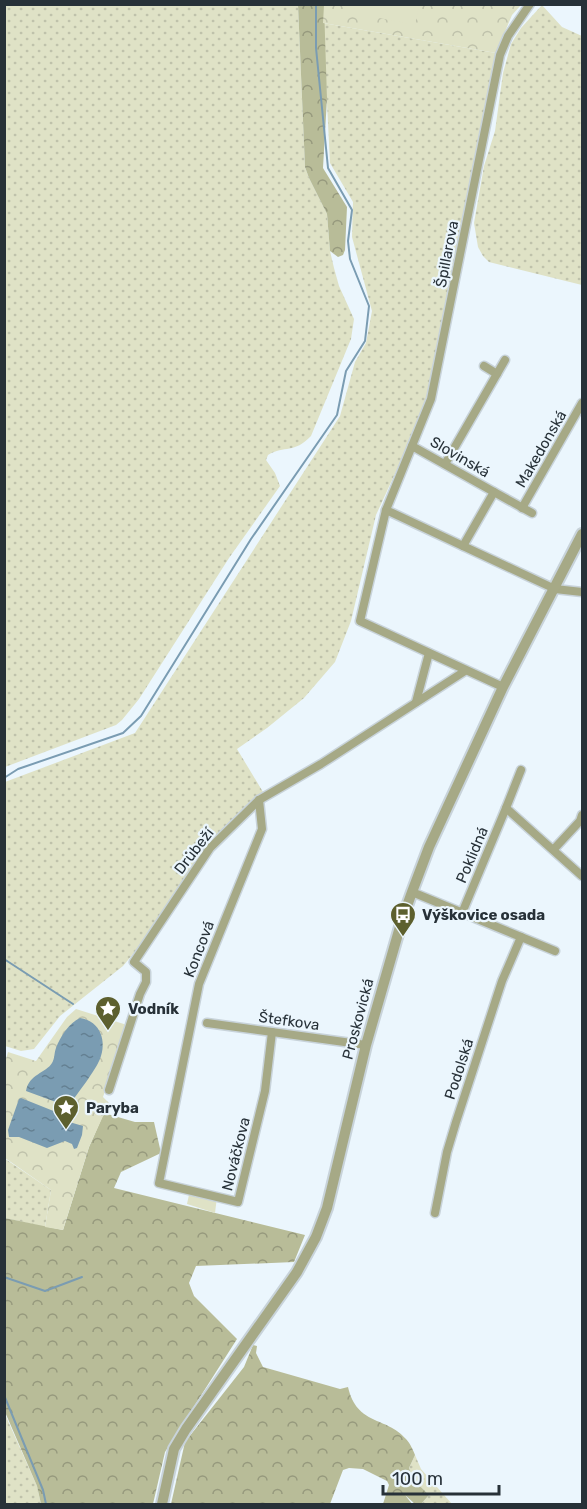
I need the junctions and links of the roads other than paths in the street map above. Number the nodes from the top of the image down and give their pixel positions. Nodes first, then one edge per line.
1 (530, 4) edge
2 (505, 360) dead end
3 (484, 366) dead end
4 (497, 374) junction
5 (582, 403) edge
6 (412, 446) junction
7 (445, 464) junction
8 (494, 492) junction
9 (522, 508) junction
10 (386, 510) junction
11 (532, 513) dead end
12 (582, 534) edge
13 (463, 546) junction
14 (555, 589) junction
15 (582, 592) edge
16 (429, 654) junction
17 (465, 671) junction
18 (503, 687) junction
19 (416, 702) junction
20 (520, 770) dead end
21 (259, 800) junction
22 (506, 808) junction
23 (582, 815) edge
24 (554, 849) junction
25 (582, 876) edge
26 (412, 892) junction
27 (462, 913) junction
28 (521, 937) junction
29 (555, 951) dead end
30 (207, 1023) dead end
31 (272, 1032) junction
32 (366, 1046) junction
33 (109, 1090) dead end
34 (159, 1183) joint
35 (435, 1213) dead end
36 (162, 1504) edge

1 - 6 street, Špillarova
2 - 4 street
3 - 4 street
4 - 7 street
5 - 9 street, Makedonská
6 - 7 street, Slovinská
6 - 10 street, Špillarova
7 - 8 street, Slovinská
8 - 9 street, Slovinská
8 - 13 street, Slovinská
9 - 11 street, Slovinská
10 - 13 street
10 - 16 street, Špillarova
12 - 14 street, Proskovická
13 - 14 street
14 - 15 street
14 - 18 street, Proskovická
16 - 17 street, Špillarova
16 - 19 street
17 - 18 street, Špillarova
17 - 19 street, Drůbeží
18 - 26 street, Proskovická
19 - 21 street, Drůbeží
20 - 22 street, Poklidná
21 - 33 street, Drůbeží
21 - 34 street, Koncová
22 - 24 street
22 - 27 street, Poklidná
23 - 24 street
24 - 25 street
26 - 27 street
26 - 32 street, Proskovická
27 - 28 street
28 - 29 street
28 - 35 street, Podolská
30 - 31 street, Štefkova
31 - 32 street, Štefkova
31 - 34 street, Nováčkova
32 - 36 street, Proskovická

